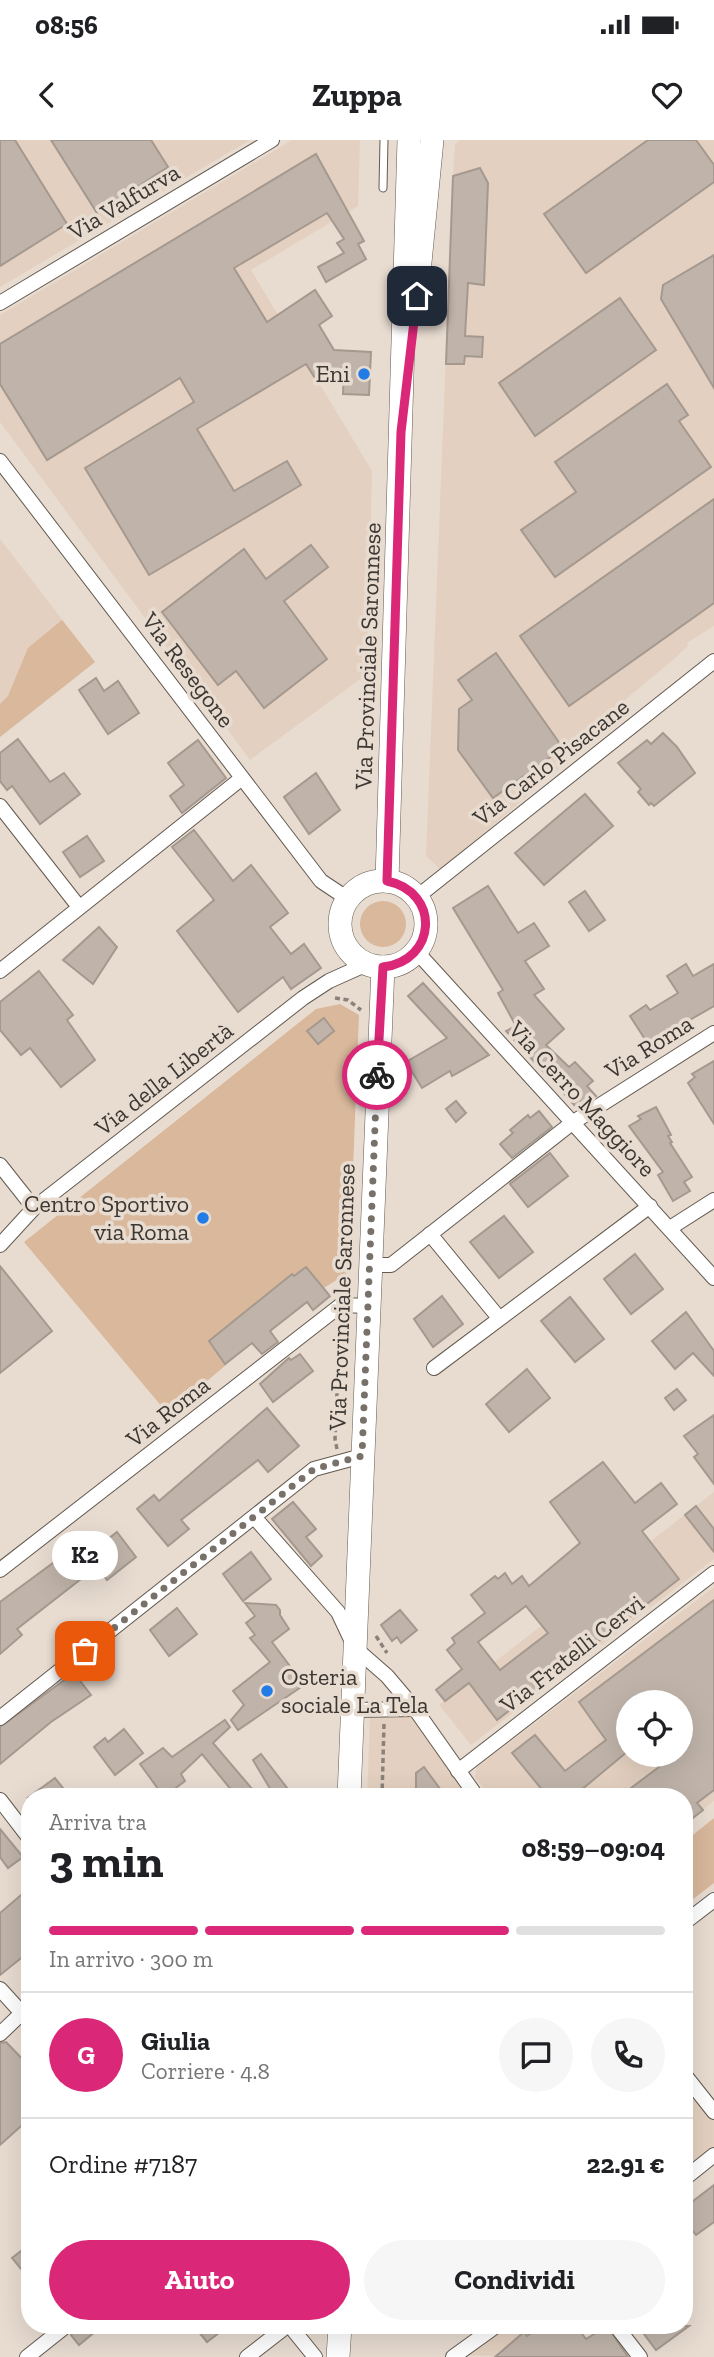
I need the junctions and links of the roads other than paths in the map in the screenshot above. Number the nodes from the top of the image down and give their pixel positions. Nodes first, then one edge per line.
1 (272, 140) edge
2 (384, 140) edge
3 (409, 140) edge
4 (432, 140) edge
5 (383, 188) dead end
6 (0, 303) edge
7 (401, 432) junction
8 (0, 461) edge
9 (714, 661) edge
10 (242, 778) junction
11 (0, 806) edge
12 (387, 881) junction
13 (417, 897) junction
14 (348, 899) junction
15 (79, 907) junction
16 (416, 951) junction
17 (375, 966) junction
18 (0, 971) edge
19 (714, 1033) edge
20 (572, 1123) junction
21 (0, 1166) edge
22 (714, 1200) edge
23 (650, 1206) junction
24 (34, 1208) junction
25 (670, 1228) junction
26 (430, 1234) junction
27 (0, 1245) edge
28 (362, 1269) junction
29 (714, 1278) edge
30 (369, 1306) junction
31 (499, 1318) junction
32 (434, 1368) dead end
33 (351, 1458) junction
34 (255, 1518) junction
35 (0, 1570) edge
36 (714, 1573) edge
37 (355, 1647) junction
38 (352, 1710) junction
39 (415, 1710) junction
40 (0, 1718) edge
41 (458, 1771) junction
42 (349, 1788) edge
43 (470, 1788) edge
44 (0, 1800) edge
45 (21, 1827) edge
46 (714, 1900) edge
47 (693, 1916) edge
48 (0, 1989) edge
49 (21, 2012) edge
50 (21, 2021) edge
51 (0, 2034) edge
52 (693, 2085) edge
53 (714, 2112) edge
54 (714, 2155) edge
55 (693, 2172) edge
56 (56, 2334) edge
57 (277, 2334) edge
58 (295, 2334) edge
59 (324, 2334) edge
60 (339, 2334) edge
61 (485, 2334) edge
62 (622, 2334) edge
63 (27, 2357) edge
64 (247, 2357) edge
65 (315, 2357) edge
66 (323, 2357) edge
67 (338, 2357) edge
68 (453, 2357) edge
69 (640, 2357) edge

1 - 6 street, Via Valfurva
2 - 5 lane
3 - 7 main road, Via Provinciale Saronnese
4 - 7 main road, Via Provinciale Saronnese
7 - 12 main road, Via Provinciale Saronnese
8 - 10 street, Via Resegone
9 - 13 street, Via Carlo Pisacane
10 - 14 street, Via Resegone
10 - 15 street
11 - 15 street
12 - 13 main road
12 - 14 main road
13 - 16 main road
14 - 17 main road
15 - 18 street
16 - 17 main road
16 - 20 street, Via Cerro Maggiore
17 - 24 street, Via della Libertà
17 - 28 main road, Via Provinciale Saronnese
19 - 20 street, Via Roma
20 - 23 street, Via Cerro Maggiore
20 - 26 street, Via Roma
21 - 24 street
22 - 25 street
23 - 25 street, Via Cerro Maggiore
23 - 31 street
24 - 27 street, Via della Libertà
25 - 29 street, Via Cerro Maggiore
26 - 28 street, Via Roma
26 - 31 street
28 - 30 main road, Via Provinciale Saronnese
30 - 33 main road, Via Provinciale Saronnese
30 - 35 street, Via Roma
31 - 32 street
33 - 34 street
33 - 37 main road, Via Provinciale Saronnese
34 - 37 street
34 - 40 street
36 - 41 street, Via Fratelli Cervi
37 - 38 main road, Via Provinciale Saronnese
37 - 39 street
38 - 39 street
38 - 42 main road, Via Provinciale Saronnese
39 - 41 street
41 - 43 street
44 - 45 street
46 - 47 street
48 - 49 street
50 - 51 street
52 - 53 street
54 - 55 street
56 - 63 street
57 - 64 street
58 - 65 street
59 - 66 main road
60 - 67 main road
61 - 68 street
62 - 69 street

